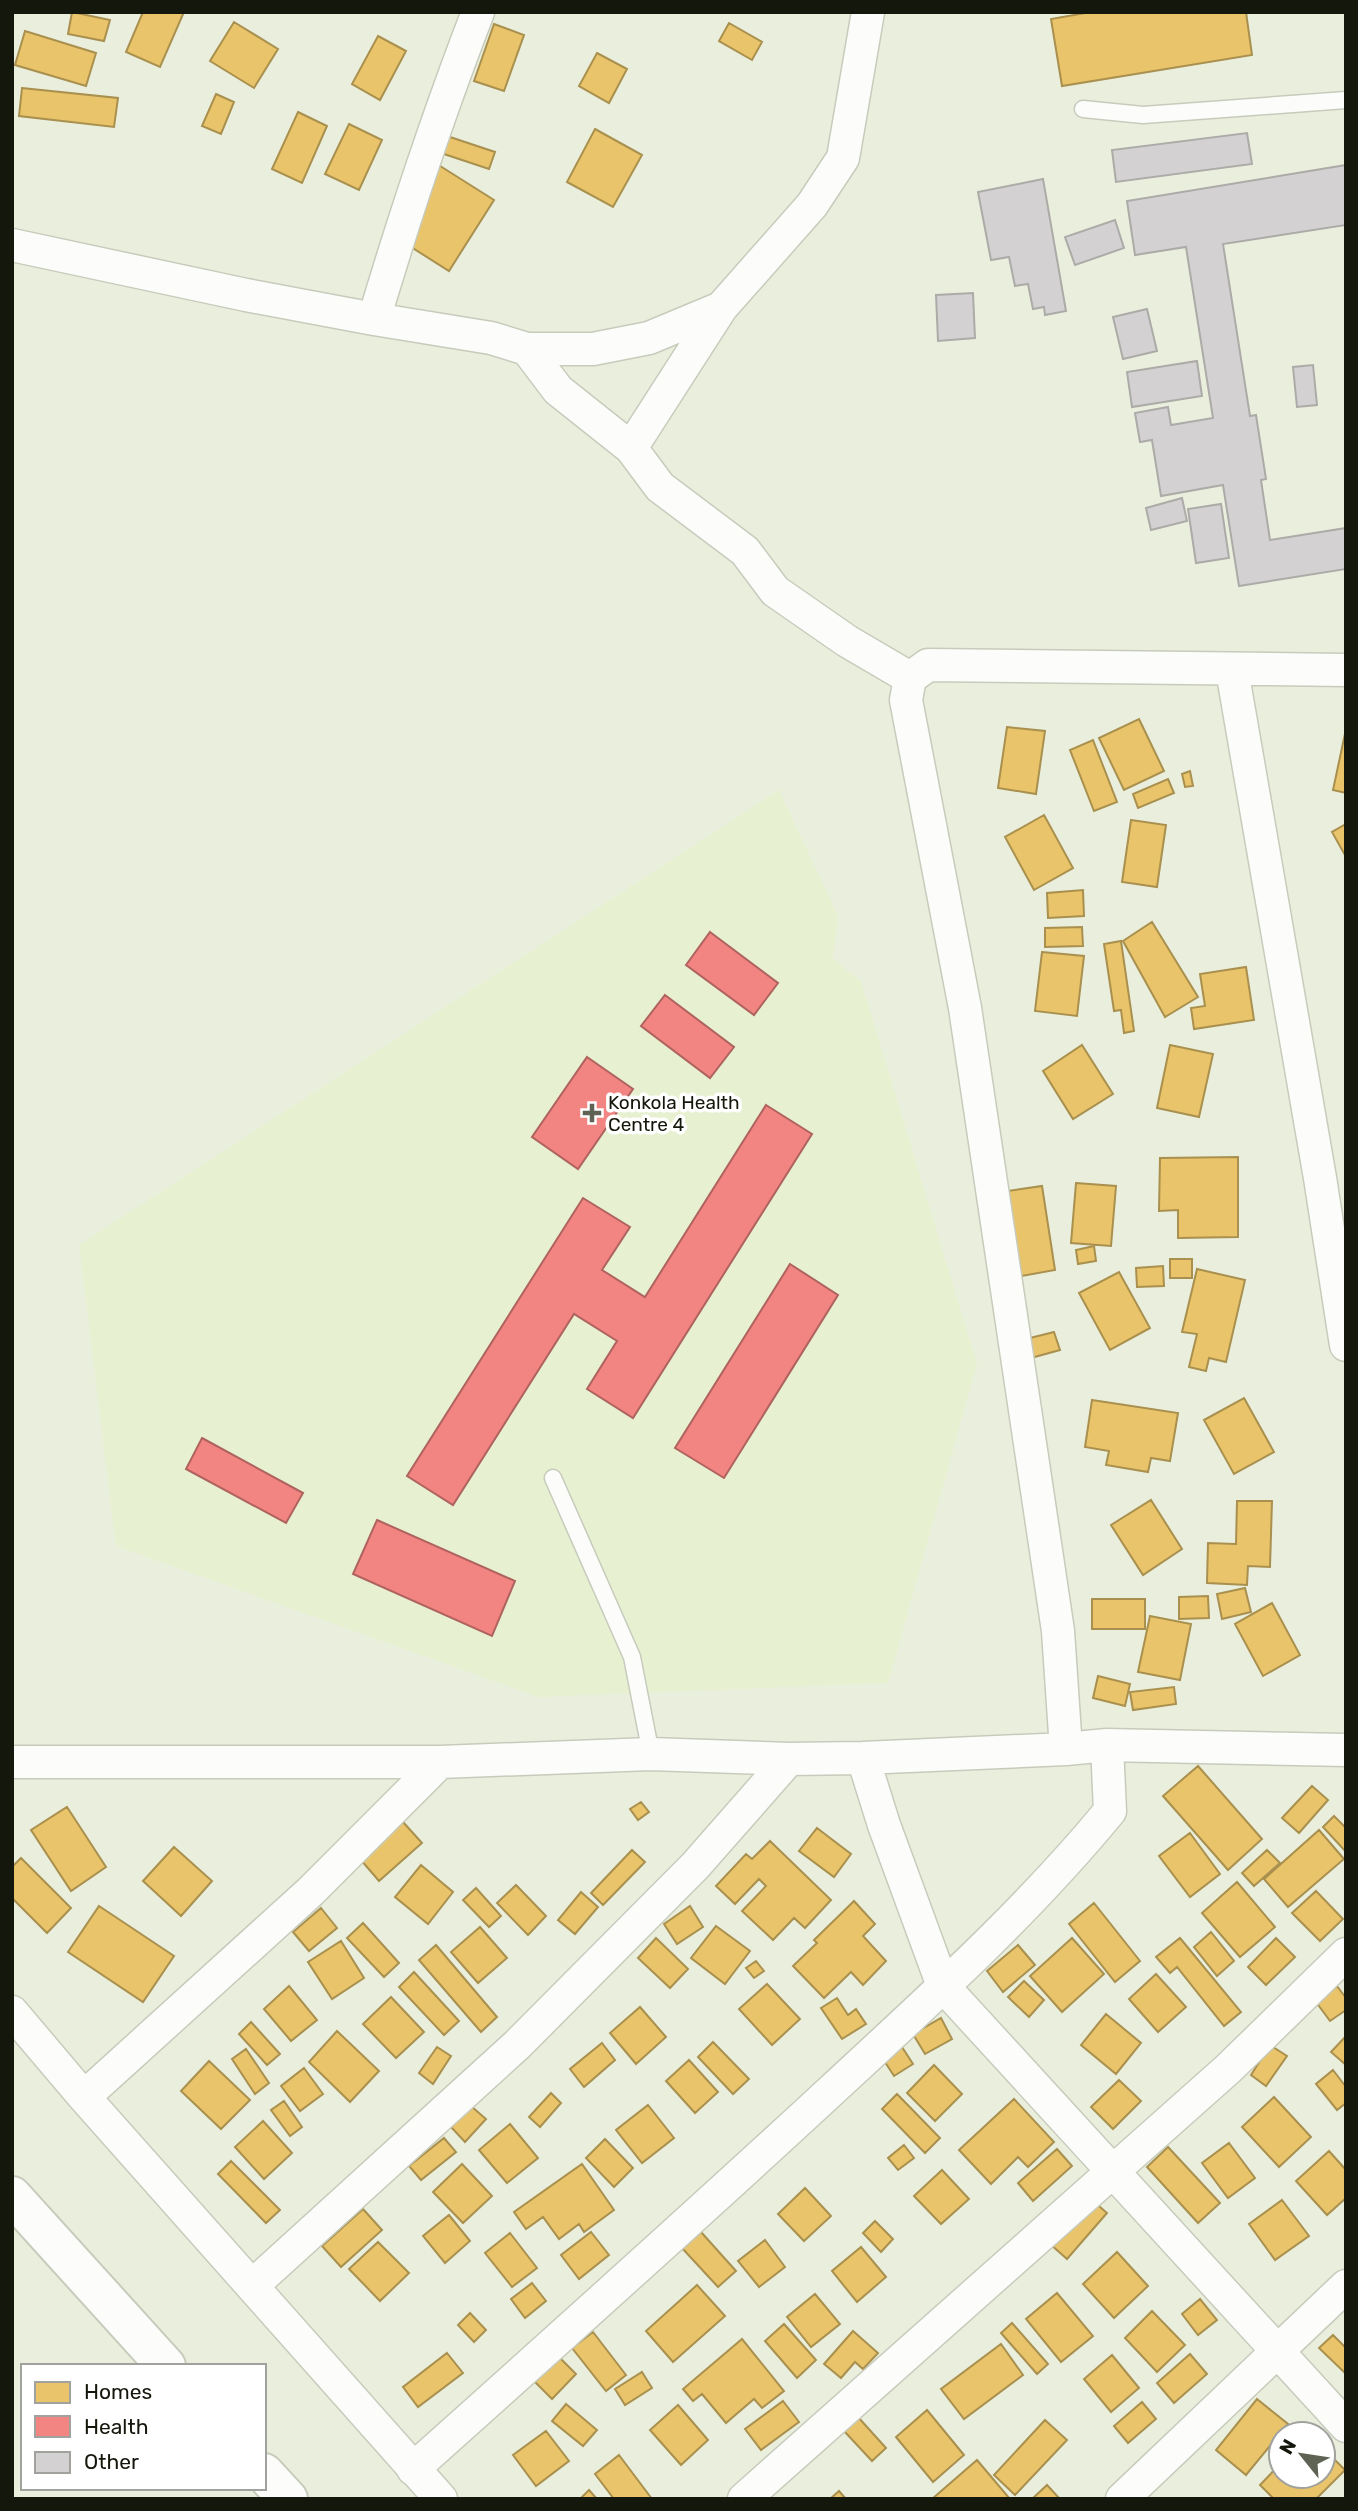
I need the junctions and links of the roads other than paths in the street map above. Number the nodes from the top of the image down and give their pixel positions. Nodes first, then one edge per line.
1 (478, 12) edge
2 (868, 12) edge
3 (1346, 100) edge
4 (1083, 109) dead end
5 (12, 245) edge
6 (721, 308) junction
7 (374, 319) junction
8 (527, 349) junction
9 (631, 448) junction
10 (1232, 670) junction
11 (1346, 670) edge
12 (910, 678) junction
13 (1346, 1345) edge
14 (553, 1478) dead end
15 (1107, 1745) junction
16 (1066, 1749) junction
17 (1346, 1750) edge
18 (651, 1754) junction
19 (863, 1758) junction
20 (789, 1759) junction
21 (12, 1762) edge
22 (440, 1762) junction
23 (1346, 1954) edge
24 (943, 1986) junction
25 (12, 2012) edge
26 (84, 2097) junction
27 (1111, 2171) junction
28 (12, 2196) edge
29 (252, 2286) junction
30 (1346, 2286) edge
31 (1276, 2351) junction
32 (164, 2364) edge
33 (1346, 2426) edge
34 (413, 2469) junction
35 (266, 2475) edge
36 (288, 2499) edge
37 (441, 2499) edge
38 (744, 2499) edge
39 (1122, 2499) edge

1 - 7 street
2 - 6 street
3 - 4 lane
5 - 7 street
6 - 8 street
6 - 9 street
7 - 8 street
8 - 9 street
9 - 12 street
10 - 11 street
10 - 12 street
10 - 13 street
12 - 16 street
14 - 18 lane
15 - 16 street
15 - 17 street
15 - 24 street
16 - 19 street
18 - 20 street
18 - 22 street
19 - 20 street
19 - 24 street
20 - 29 street
21 - 22 street
22 - 26 street
23 - 27 street
24 - 27 street
24 - 34 street
25 - 26 street
26 - 29 street
27 - 31 street
27 - 38 street
28 - 32 street
29 - 34 street
30 - 31 street
31 - 33 street
31 - 39 street
34 - 37 street
35 - 36 street

